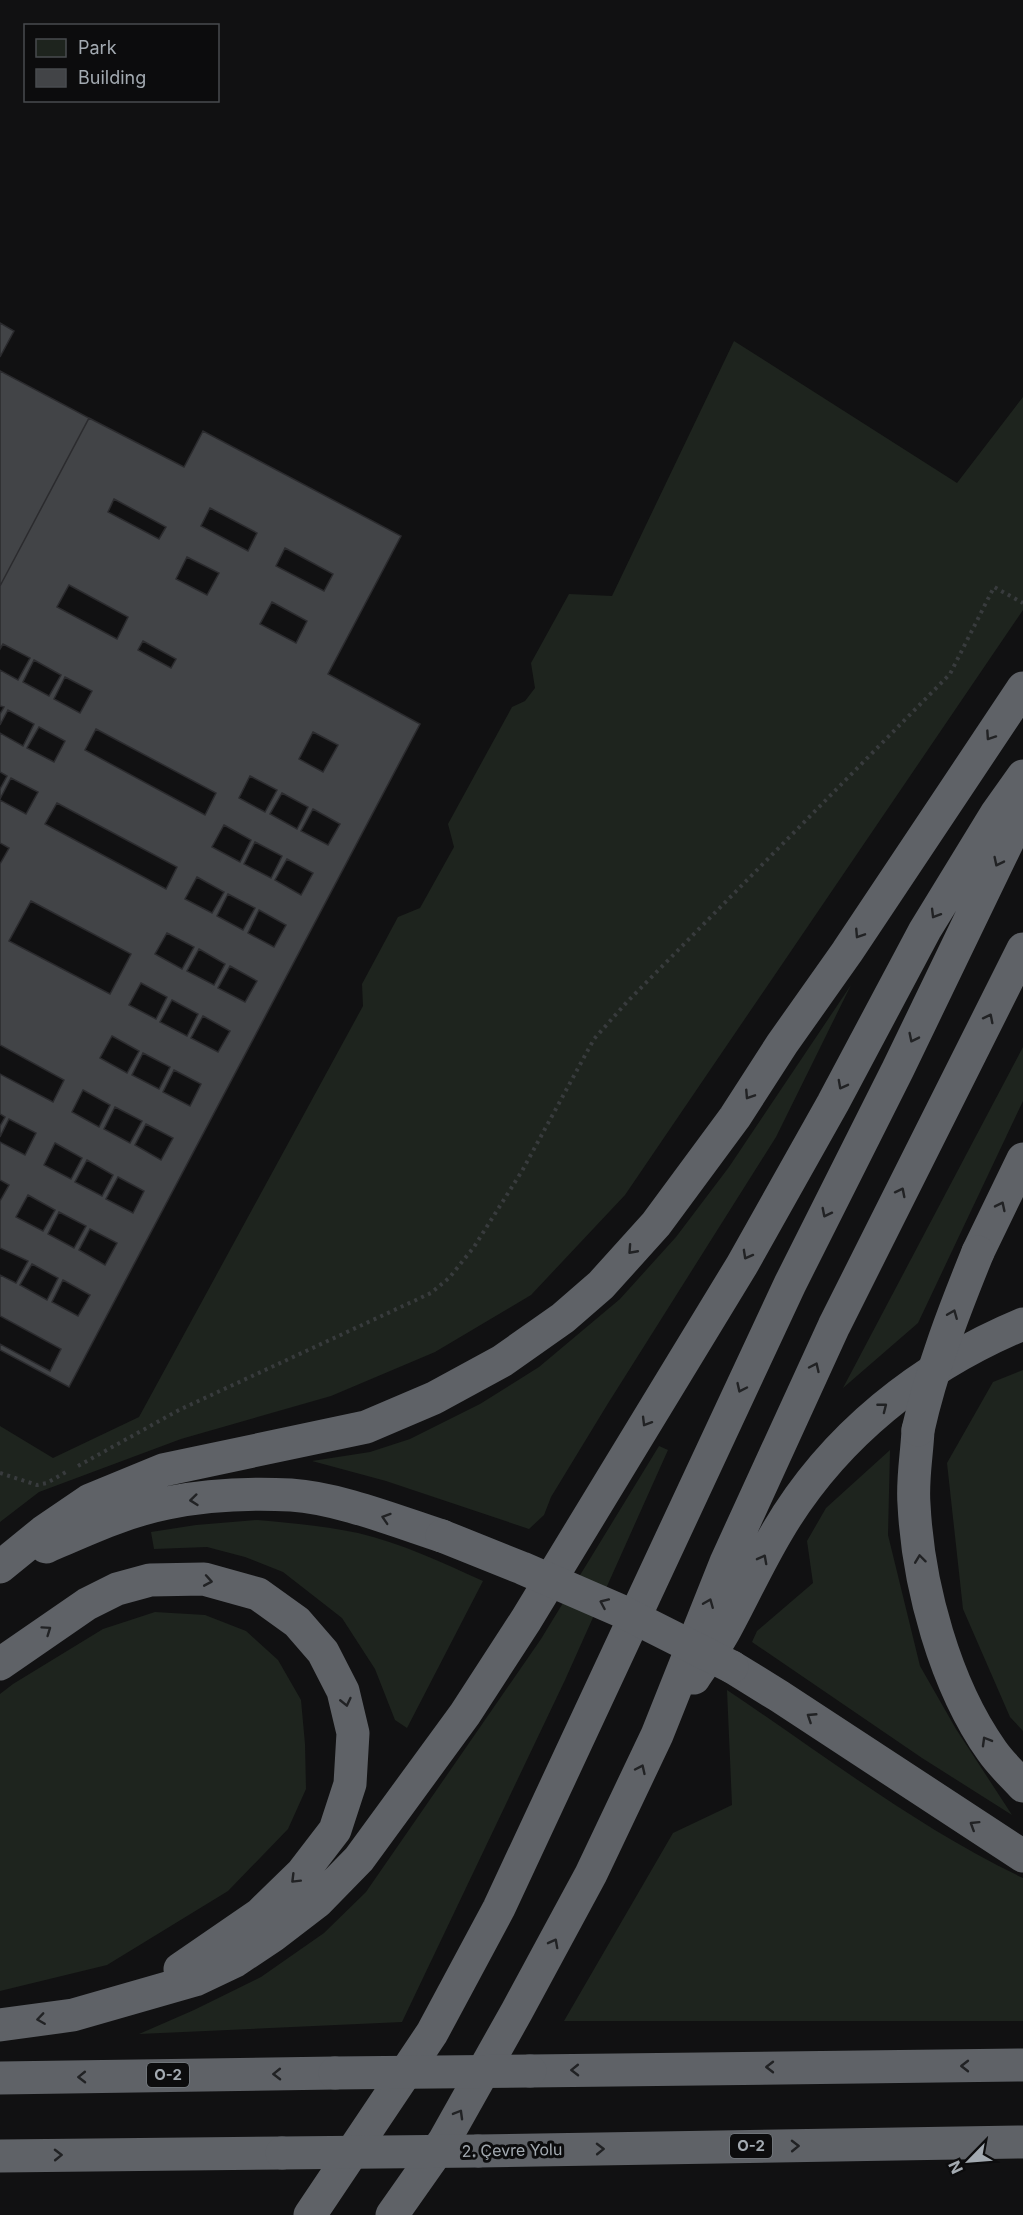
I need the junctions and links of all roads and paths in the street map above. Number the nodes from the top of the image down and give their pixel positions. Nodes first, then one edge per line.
1 (1023, 603) edge
2 (1023, 688) edge
3 (1023, 776) edge
4 (1023, 810) edge
5 (1023, 949) edge
6 (1023, 1159) edge
7 (1023, 1324) edge
8 (77, 1466) dead end
9 (67, 1472) dead end
10 (0, 1473) edge
11 (0, 1568) edge
12 (0, 1664) edge
13 (657, 1735) junction
14 (1023, 1786) edge
15 (1023, 1856) edge
16 (138, 1996) junction
17 (0, 2025) edge
18 (1023, 2065) edge
19 (0, 2078) edge
20 (1023, 2142) edge
21 (0, 2156) edge
22 (310, 2215) edge
23 (392, 2215) edge

1 - 8 path
2 -> 11 highway
3 -> 16 highway
4 -> 22 highway
13 -> 5 highway
14 -> 6 highway, bridge
13 -> 7 highway
9 - 10 path
15 -> 11 highway, bridge
12 -> 16 highway
23 -> 13 highway
16 -> 17 highway
18 -> 19 highway, O-2, bridge
21 -> 20 highway, 2. Çevre Yolu / O-2, bridge

